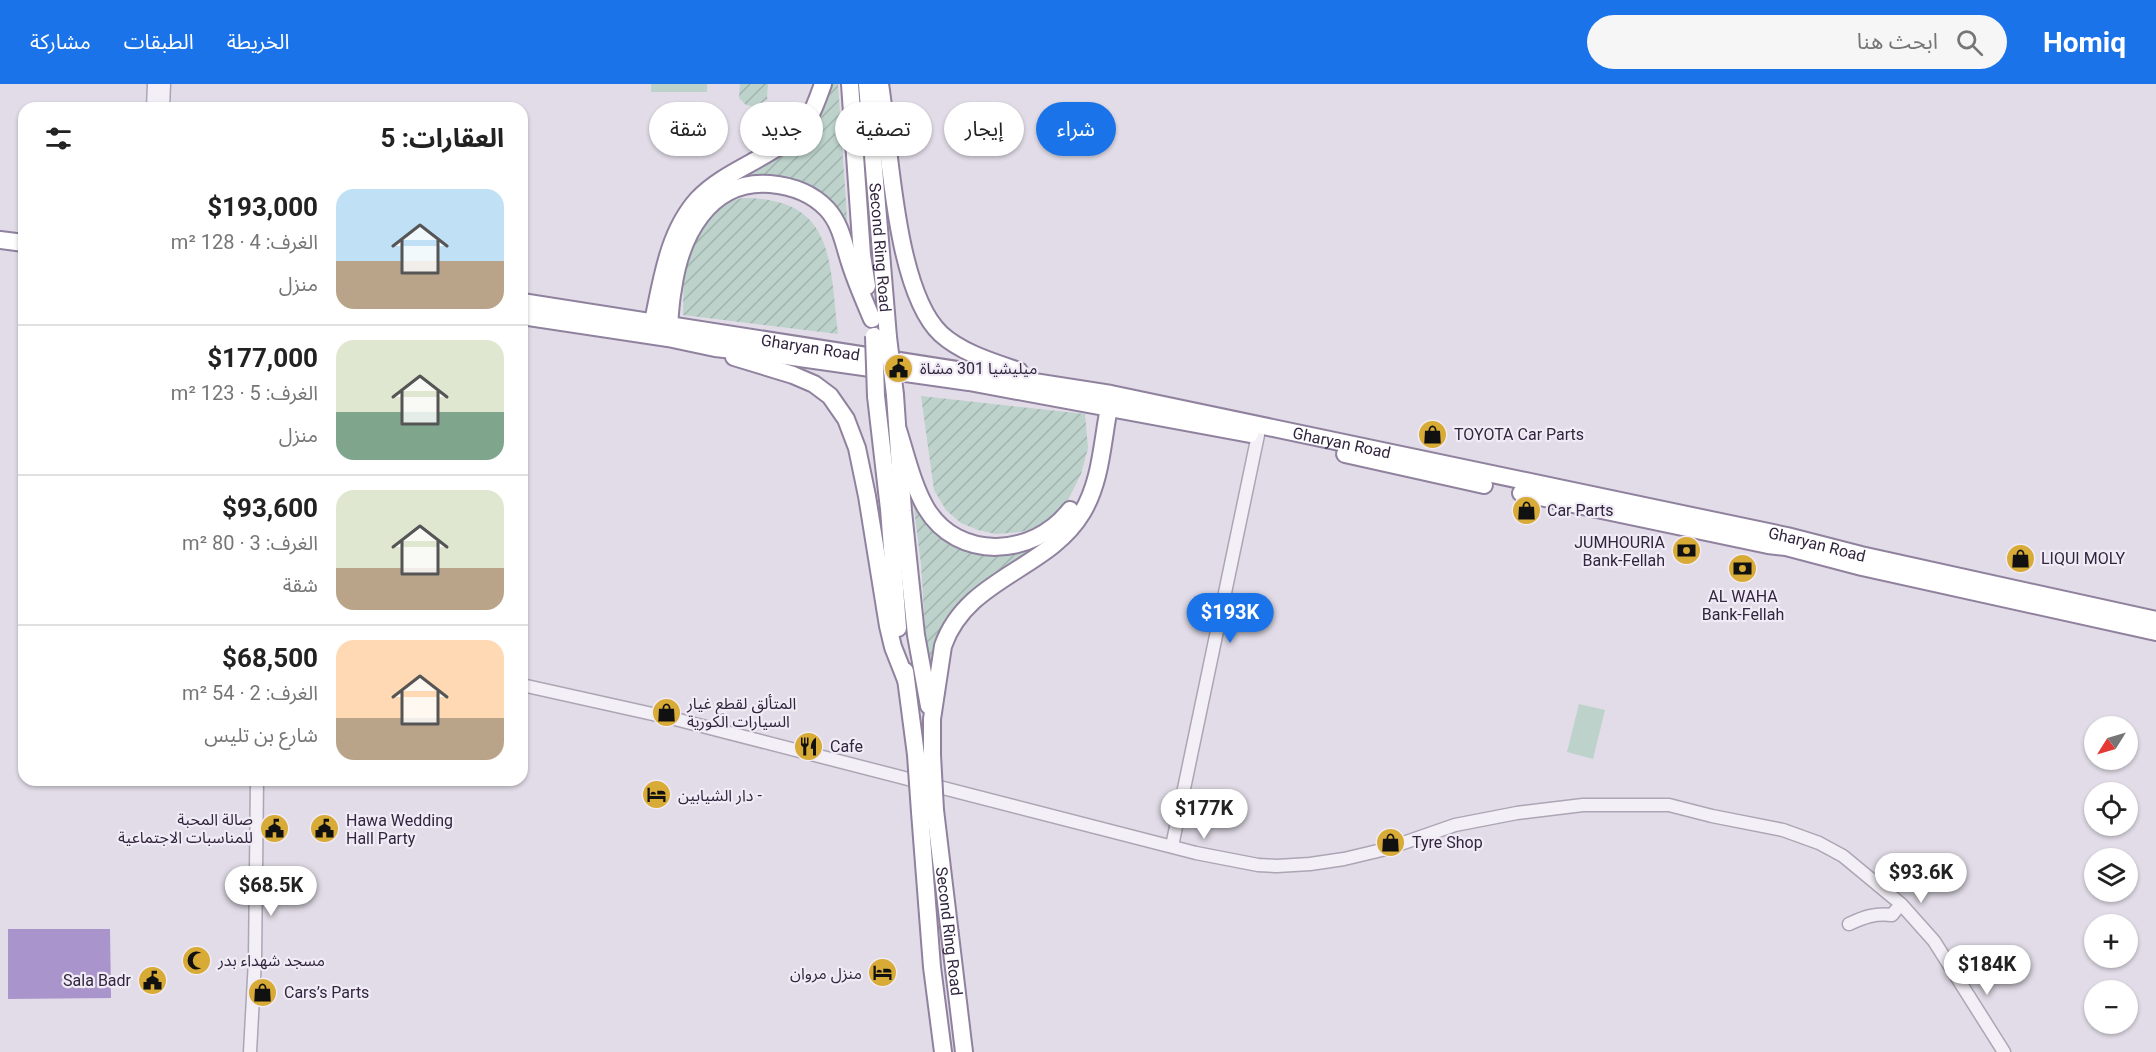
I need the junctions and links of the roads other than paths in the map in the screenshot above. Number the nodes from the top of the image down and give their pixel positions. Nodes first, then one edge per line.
1 (153, 84) edge
2 (164, 84) edge
3 (823, 84) edge
4 (850, 84) edge
5 (867, 84) edge
6 (880, 84) edge
7 (153, 102) edge
8 (163, 102) edge
9 (0, 240) edge
10 (18, 242) edge
11 (528, 303) edge
12 (528, 317) edge
13 (872, 319) junction
14 (660, 330) junction
15 (881, 337) junction
16 (715, 348) junction
17 (1063, 386) junction
18 (1105, 400) junction
19 (898, 430) junction
20 (1258, 435) junction
21 (2156, 621) edge
22 (2156, 632) edge
23 (906, 680) junction
24 (528, 686) edge
25 (932, 719) junction
26 (924, 755) junction
27 (257, 786) edge
28 (928, 811) junction
29 (1172, 846) junction
30 (1869, 876) junction
31 (1896, 910) junction
32 (1849, 924) dead end
33 (1943, 956) junction
34 (250, 1052) edge
35 (944, 1052) edge
36 (964, 1052) edge
37 (2004, 1052) edge

1 - 7 street
2 - 8 street
3 - 14 highway
4 - 13 highway, Second Ring Road
5 - 15 highway, Second Ring Road
6 - 17 highway
9 - 10 highway
11 - 14 highway, Gharyan Road
12 - 14 highway, Gharyan Road
13 - 14 highway
13 - 15 highway, Second Ring Road
14 - 16 highway, Gharyan Road
14 - 17 highway, Gharyan Road
15 - 19 highway, bridge
15 - 23 highway, bridge
16 - 18 highway, Gharyan Road
16 - 23 highway
17 - 18 highway, Gharyan Road
18 - 19 highway
18 - 20 highway, Gharyan Road
18 - 21 highway, Gharyan Road
18 - 25 highway
19 - 25 highway
20 - 22 highway, Gharyan Road
20 - 29 street
23 - 26 highway
24 - 29 street
25 - 26 highway
26 - 28 highway, bridge
27 - 34 street
28 - 35 highway, Second Ring Road
28 - 36 highway, Second Ring Road
29 - 30 street
30 - 31 street
30 - 33 street
31 - 32 street
31 - 33 street
33 - 37 street

